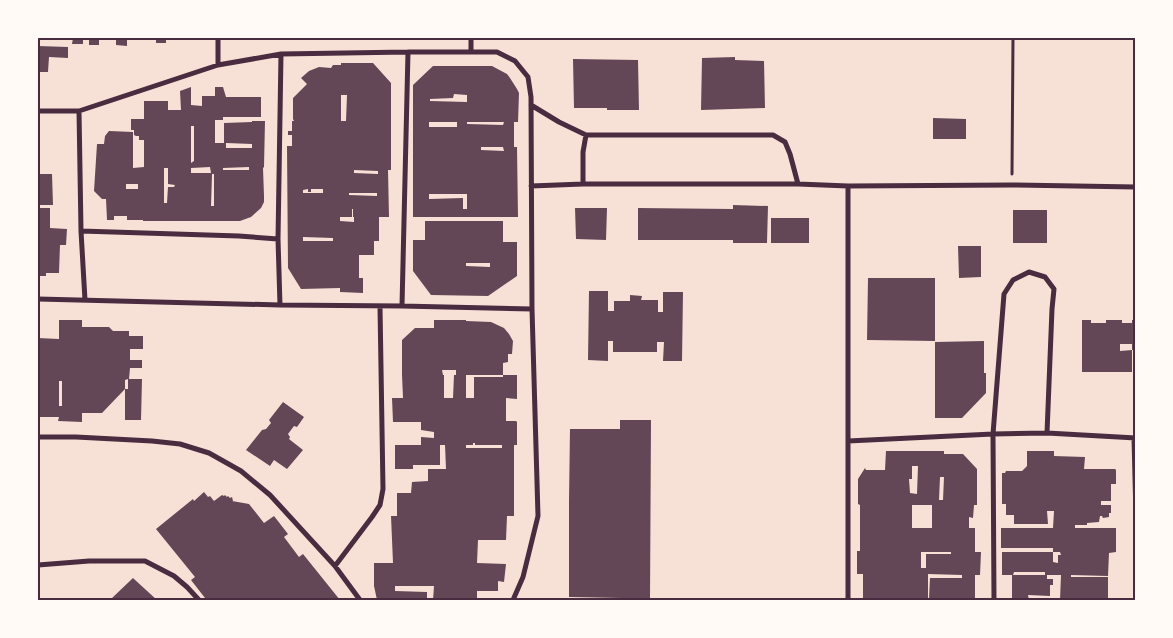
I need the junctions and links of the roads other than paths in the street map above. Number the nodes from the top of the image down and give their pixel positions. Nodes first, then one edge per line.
1 (218, 38) edge
2 (471, 38) edge
3 (408, 52) junction
4 (471, 52) junction
5 (281, 54) junction
6 (218, 65) junction
7 (531, 105) junction
8 (38, 111) edge
9 (80, 111) junction
10 (586, 135) junction
11 (583, 184) junction
12 (798, 184) junction
13 (531, 186) junction
14 (848, 186) junction
15 (1136, 187) edge
16 (81, 231) junction
17 (278, 239) junction
18 (38, 299) edge
19 (85, 300) junction
20 (280, 305) junction
21 (380, 306) junction
22 (402, 306) junction
23 (532, 309) junction
24 (1046, 433) junction
25 (993, 434) junction
26 (38, 437) edge
27 (1135, 438) edge
28 (848, 441) junction
29 (1136, 516) edge
30 (38, 565) edge
31 (335, 566) junction
32 (199, 600) edge
33 (360, 600) edge
34 (513, 600) edge
35 (848, 600) edge
36 (994, 600) edge

1 - 6 street
2 - 4 street
3 - 4 street
3 - 5 street
3 - 22 street
4 - 7 street
5 - 6 street
5 - 17 street
6 - 9 street
7 - 10 street
7 - 13 street
8 - 9 street
9 - 16 street
10 - 11 street
10 - 12 street
11 - 12 street
11 - 13 street
12 - 14 street
13 - 23 street
14 - 15 street
14 - 28 street
16 - 17 street
16 - 19 street
17 - 20 street
18 - 19 street
19 - 20 street
20 - 21 street
21 - 22 street
21 - 31 street
22 - 23 street
23 - 34 street
24 - 25 street
24 - 25 street
24 - 27 street
25 - 28 street
25 - 36 street
26 - 31 street
27 - 29 street
28 - 35 street
30 - 32 street
31 - 33 street

